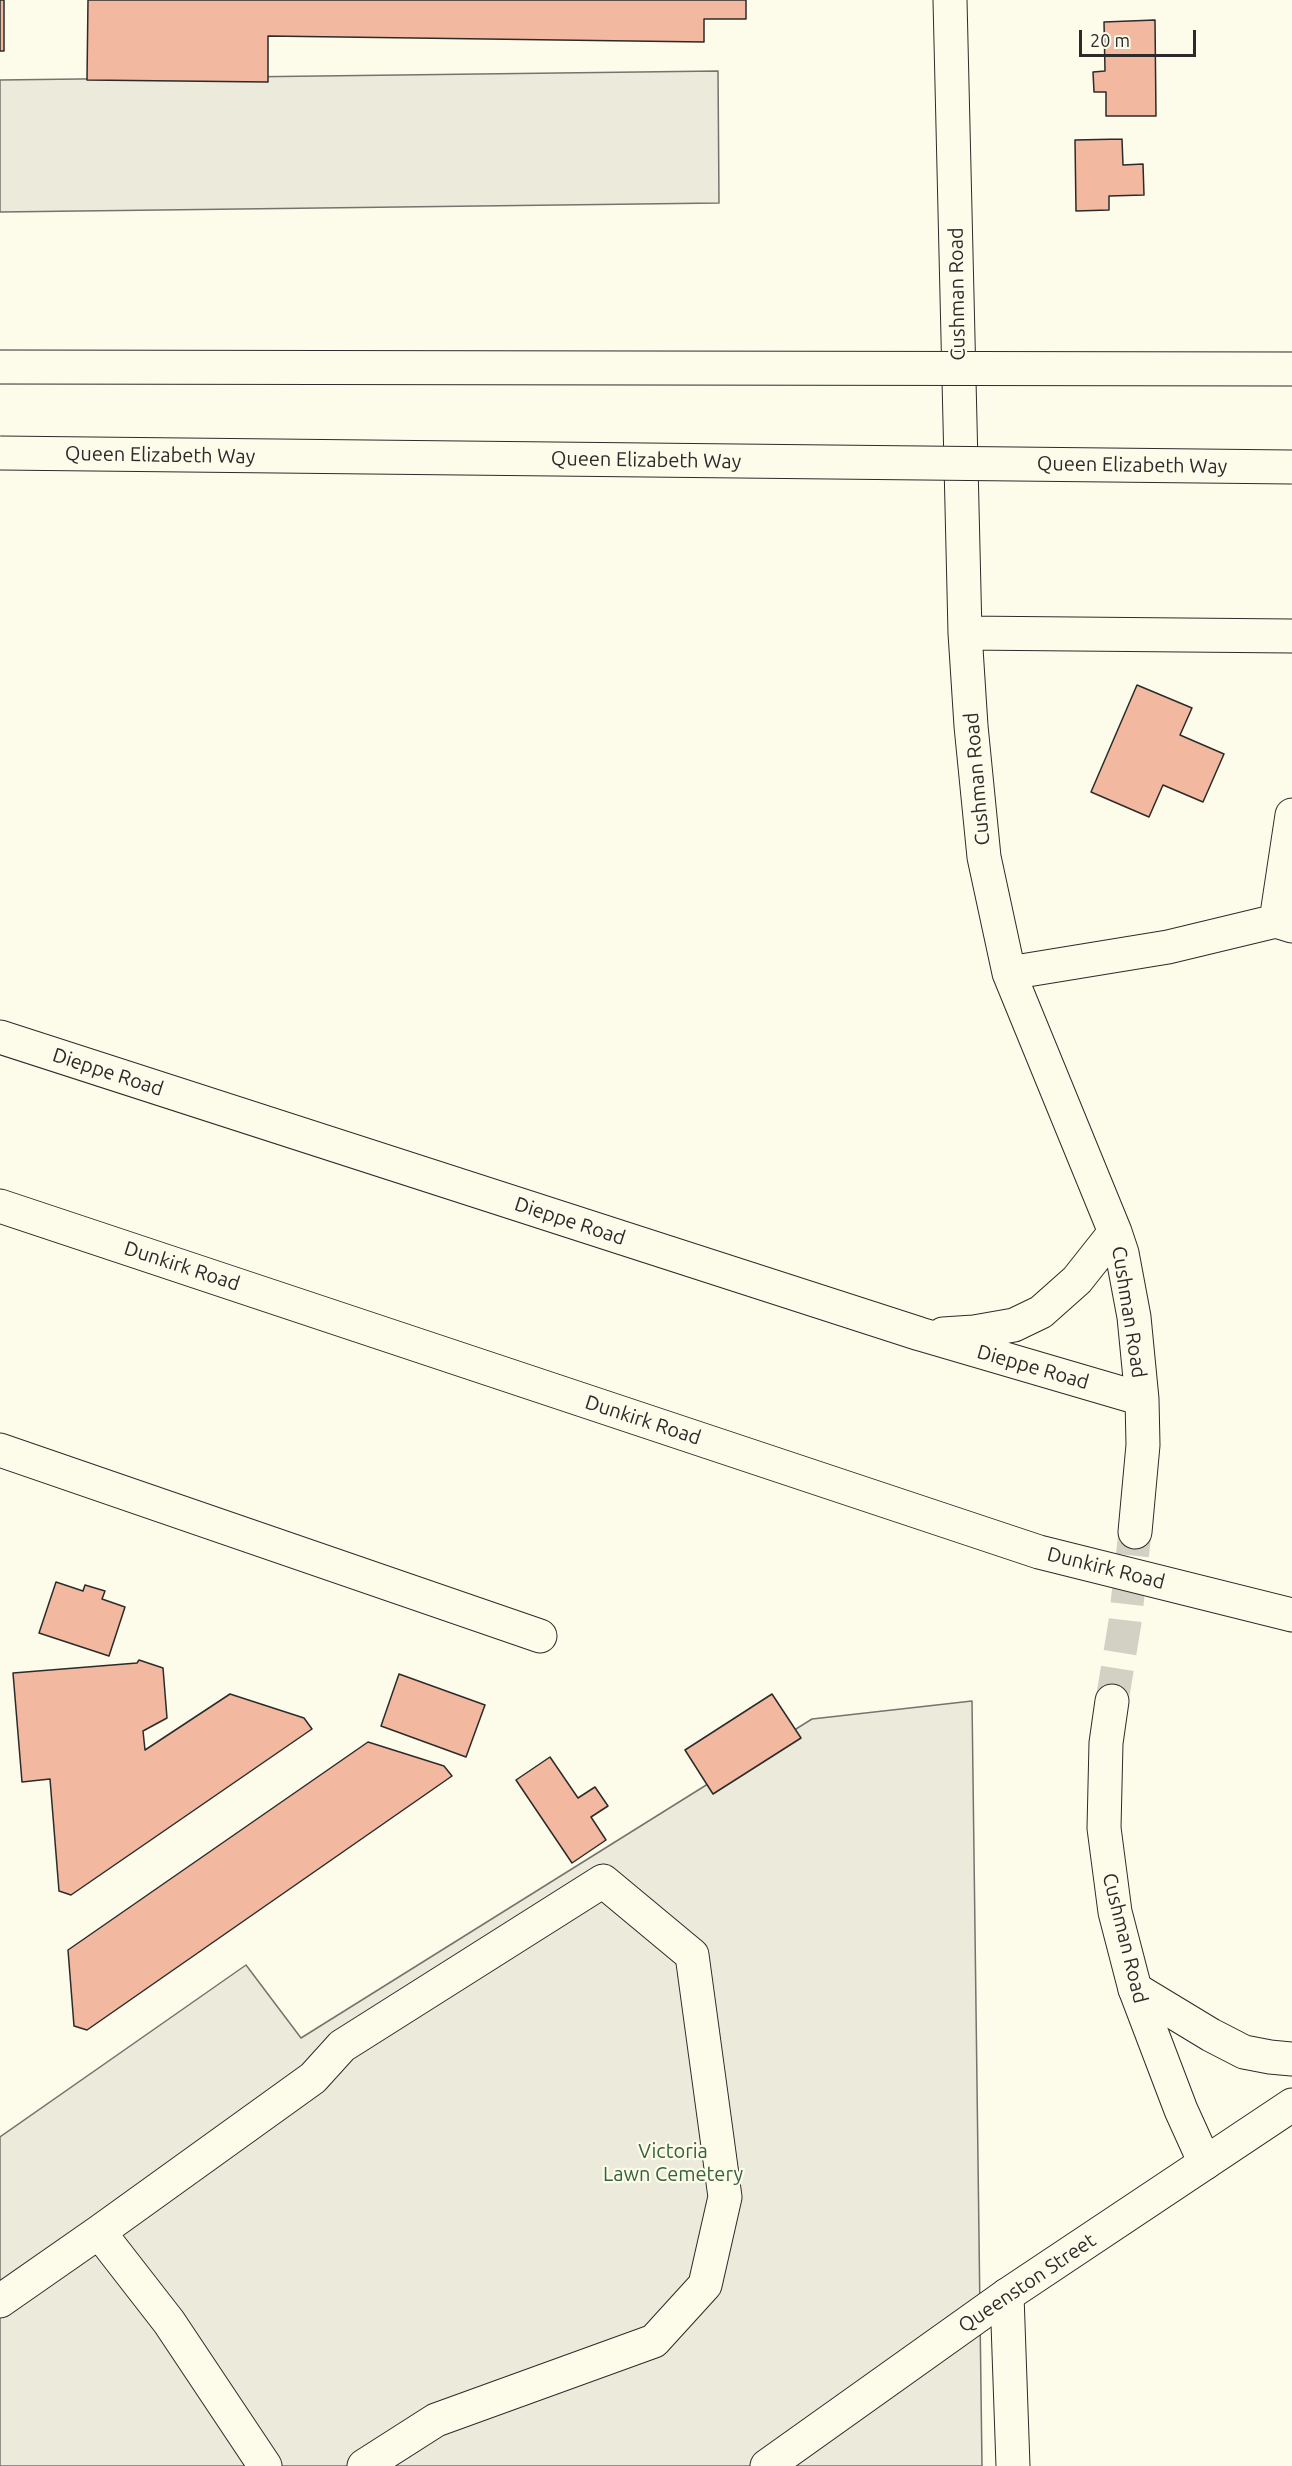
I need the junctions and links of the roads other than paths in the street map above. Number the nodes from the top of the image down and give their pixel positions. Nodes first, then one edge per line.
1 (950, 0) edge
2 (0, 367) edge
3 (1292, 369) edge
4 (0, 453) edge
5 (1292, 467) edge
6 (965, 633) junction
7 (1292, 636) edge
8 (1292, 814) edge
9 (1284, 923) edge
10 (1009, 973) junction
11 (0, 1037) edge
12 (0, 1206) edge
13 (1115, 1232) junction
14 (920, 1334) junction
15 (1142, 1399) junction
16 (0, 1450) edge
17 (1135, 1532) tunnel mouth
18 (1292, 1615) edge
19 (540, 1636) dead end
20 (1112, 1701) tunnel mouth
21 (1134, 1989) junction
22 (1292, 2059) edge
23 (1292, 2105) edge
24 (1205, 2163) junction
25 (99, 2232) junction
26 (1007, 2295) junction
27 (0, 2301) edge
28 (265, 2466) edge
29 (364, 2466) edge
30 (766, 2466) edge
31 (1013, 2466) edge

1 - 6 main road, Cushman Road
2 - 3 main road, bridge
4 - 5 main road, Queen Elizabeth Way, bridge
6 - 7 main road
6 - 10 main road, Cushman Road
8 - 9 main road
9 - 10 main road
10 - 13 main road, Cushman Road
11 - 14 main road, Dieppe Road
12 - 18 main road, Dunkirk Road
13 - 14 main road
13 - 15 main road, Cushman Road
14 - 15 main road, Dieppe Road
15 - 17 main road, Cushman Road
16 - 19 main road
20 - 21 main road, Cushman Road
21 - 22 main road
21 - 24 main road, Cushman Road
23 - 24 main road, Queenston Street
24 - 26 main road, Queenston Street
25 - 27 main road
25 - 28 main road
25 - 29 main road
26 - 30 main road, Queenston Street
26 - 31 main road

